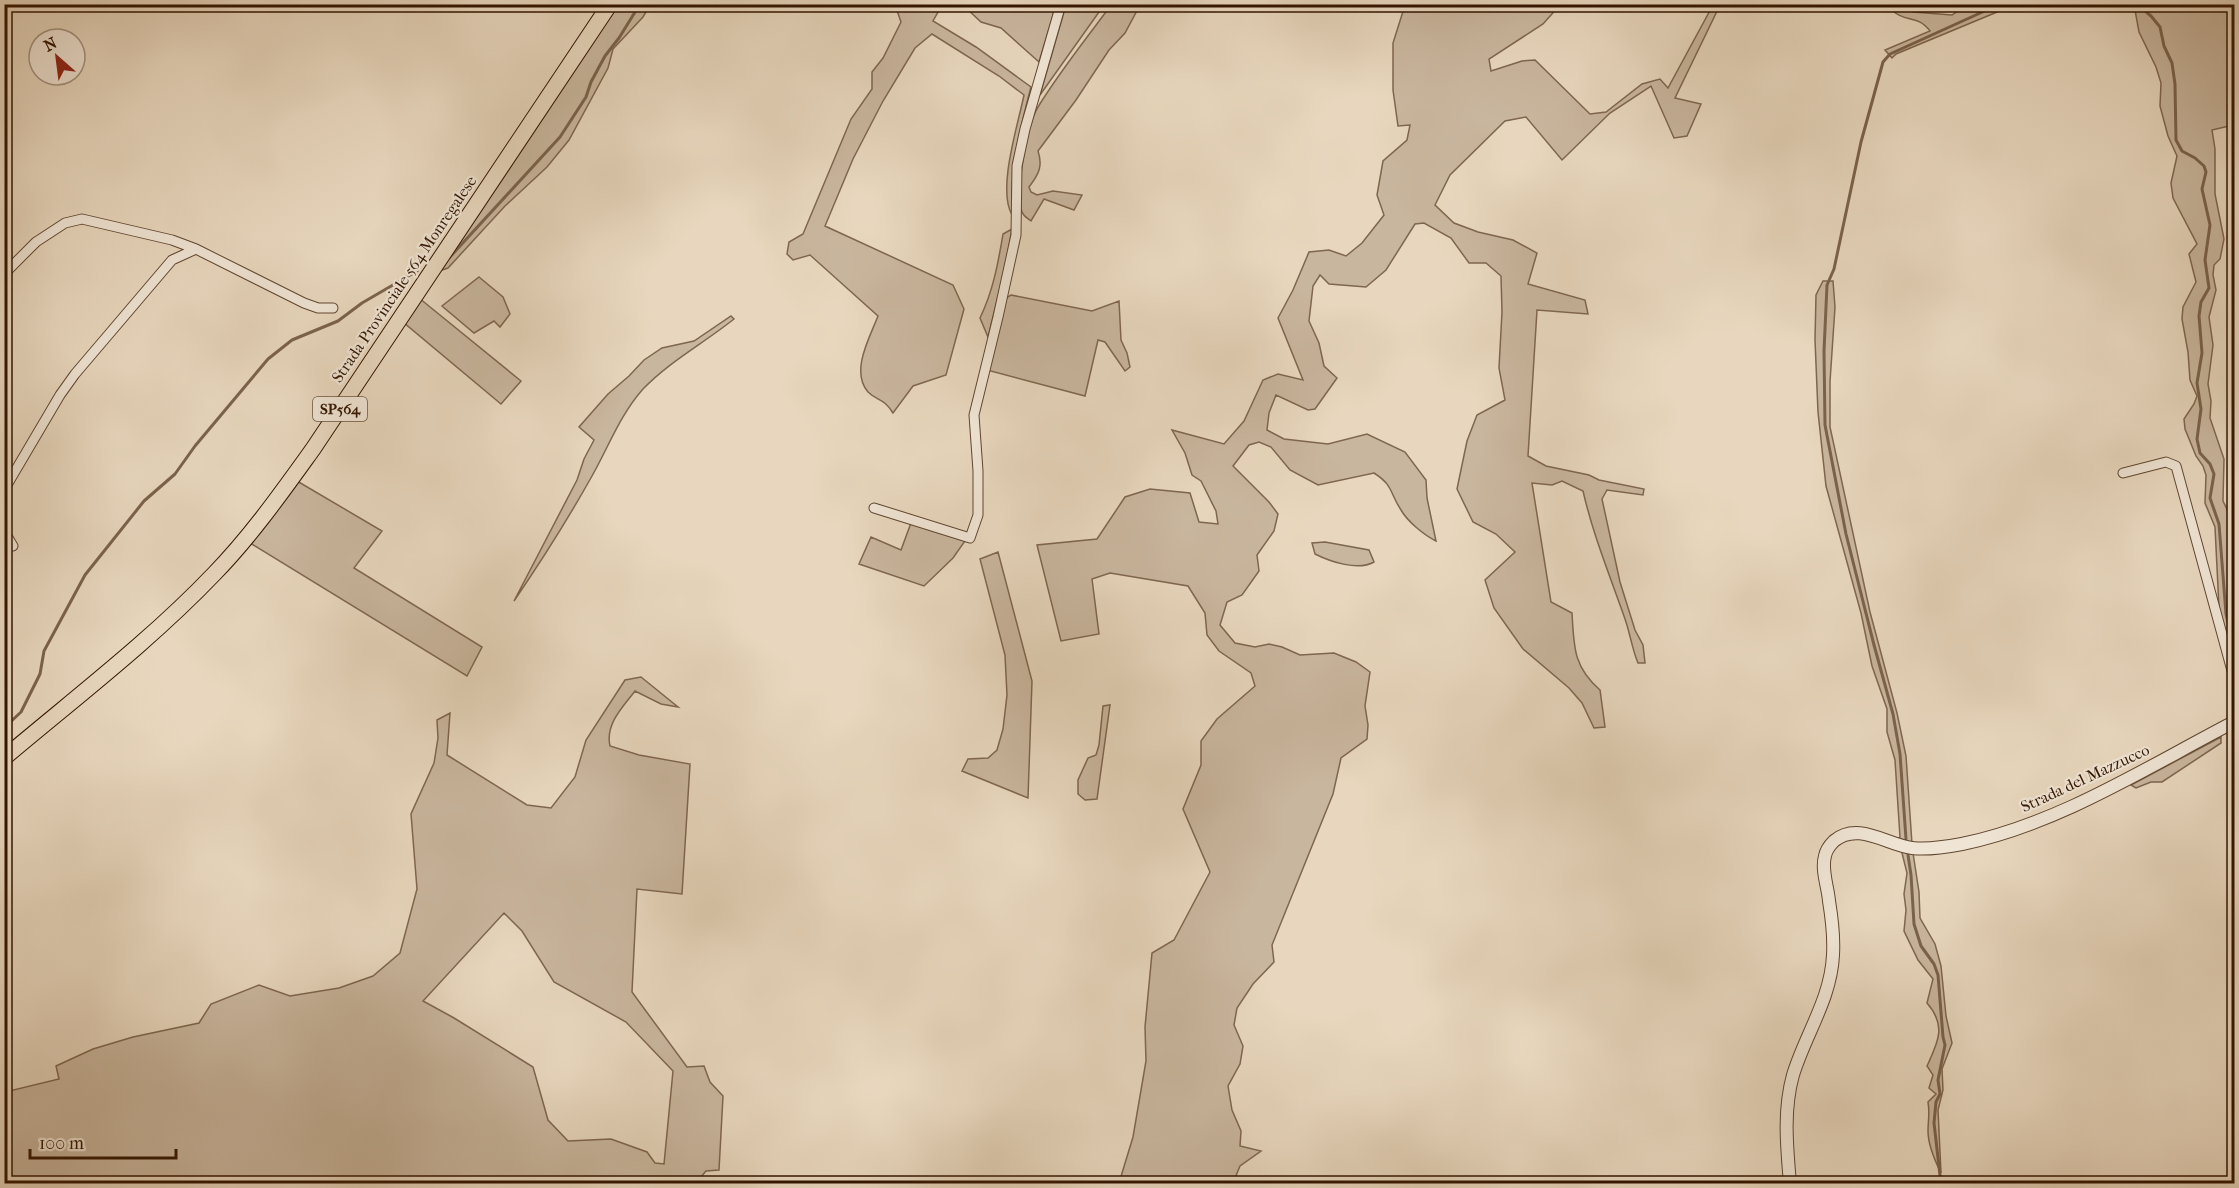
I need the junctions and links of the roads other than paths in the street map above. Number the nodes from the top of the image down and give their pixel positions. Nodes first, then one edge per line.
1 (610, 4) edge
2 (1061, 4) edge
3 (196, 249) junction
4 (4, 274) edge
5 (333, 308) dead end
6 (2123, 473) dead end
7 (4, 490) edge
8 (874, 508) dead end
9 (4, 531) edge
10 (13, 546) dead end
11 (2235, 678) edge
12 (2235, 722) edge
13 (4, 758) edge
14 (1790, 1184) edge

1 - 13 main road, Strada Provinciale 564 Monregalese / SP564
2 - 8 street
3 - 4 street
3 - 5 street
3 - 7 street
6 - 11 street
9 - 10 street
12 - 14 street, Strada del Mazzucco

